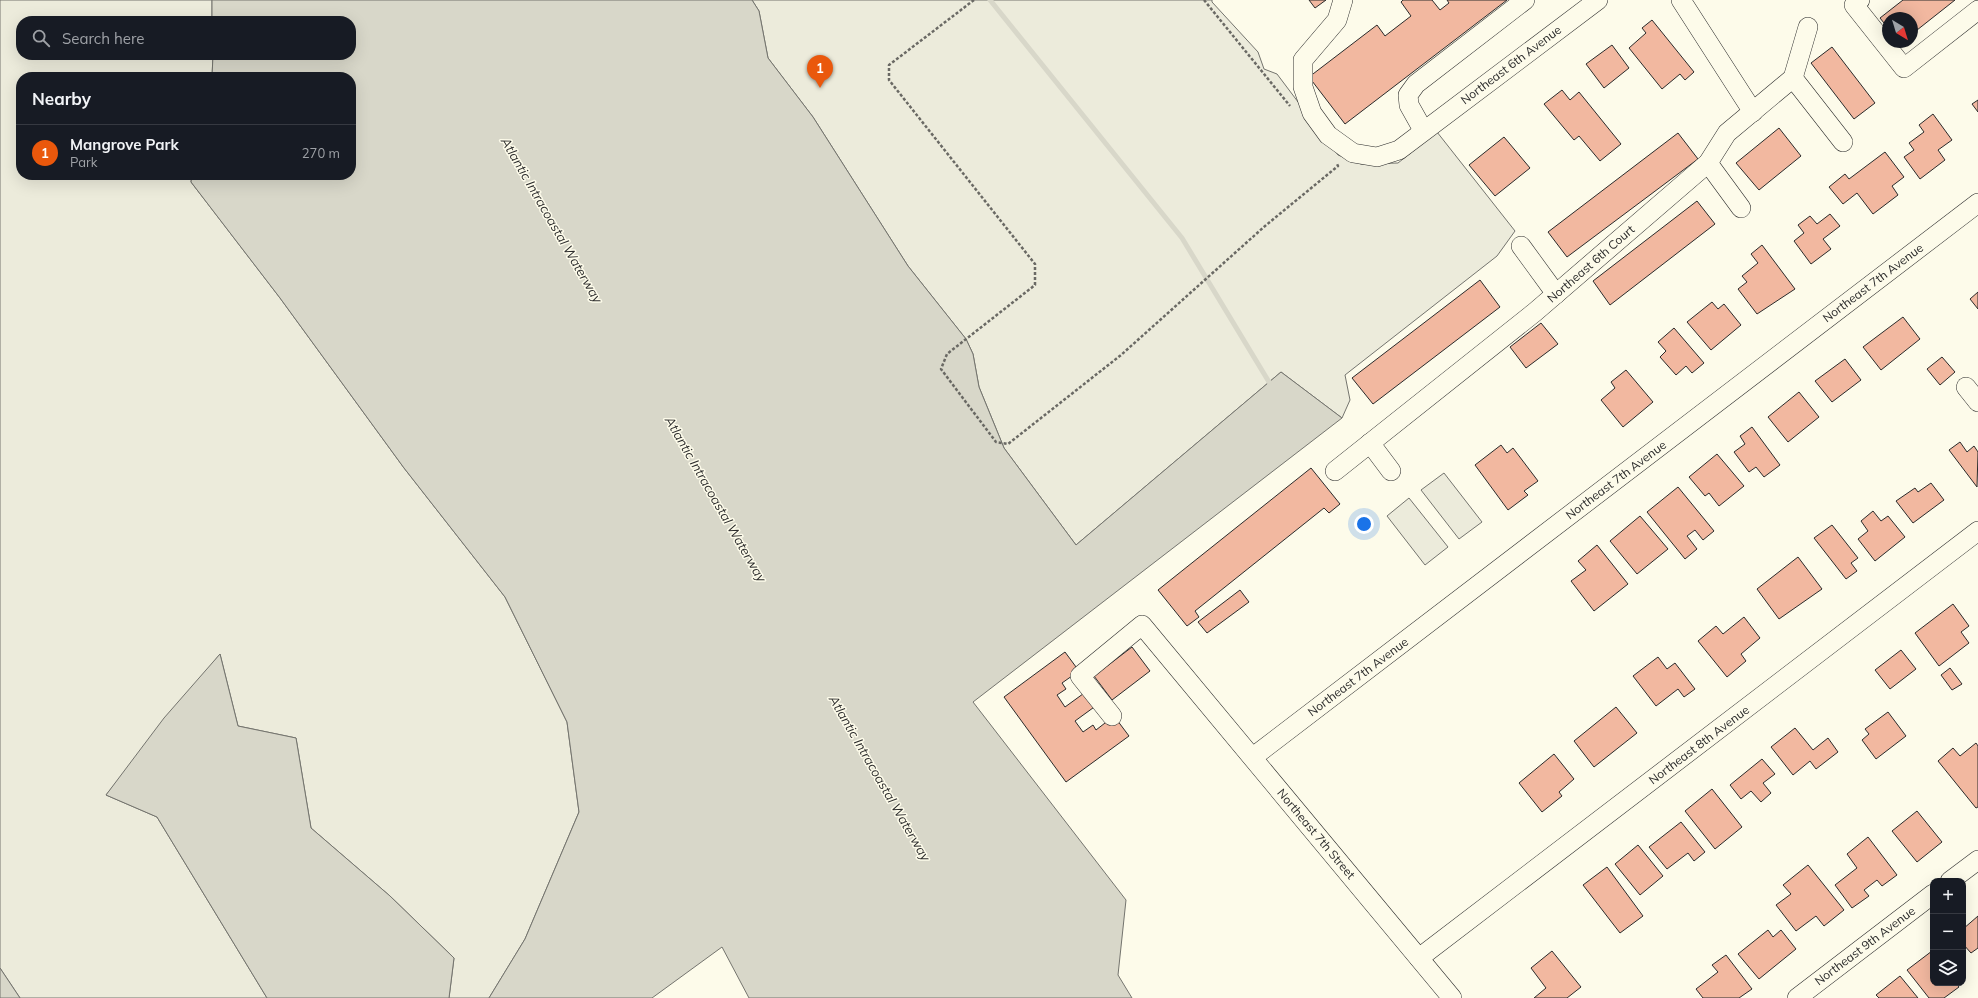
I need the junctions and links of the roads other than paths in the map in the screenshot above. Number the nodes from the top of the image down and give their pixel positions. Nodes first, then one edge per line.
1 (1343, 0) edge
2 (1525, 0) edge
3 (1598, 0) edge
4 (1681, 0) edge
5 (1860, 0) edge
6 (1978, 10) edge
7 (1808, 27) dead end
8 (1793, 78) junction
9 (1753, 112) junction
10 (1423, 130) junction
11 (1843, 142) dead end
12 (1708, 163) junction
13 (1978, 203) edge
14 (1740, 208) dead end
15 (1521, 246) dead end
16 (1556, 294) junction
17 (1966, 387) dead end
18 (1978, 402) edge
19 (1370, 443) junction
20 (1335, 471) dead end
21 (1391, 471) dead end
22 (1978, 531) edge
23 (1112, 716) dead end
24 (1253, 757) junction
25 (1978, 860) edge
26 (1954, 878) edge
27 (1930, 896) edge
28 (1419, 958) junction
29 (1452, 998) edge
30 (1797, 998) edge

1 - 10 street, Northeast 6th Avenue
2 - 10 street
3 - 10 street, Northeast 6th Avenue
4 - 9 street
5 - 6 street
7 - 8 street
8 - 9 street, Northeast 6th Court
8 - 11 street
9 - 12 street, Northeast 6th Court
12 - 14 street
12 - 16 street, Northeast 6th Court
13 - 24 street, Northeast 7th Avenue
15 - 16 street
16 - 19 street, Northeast 6th Court
17 - 18 street
19 - 20 street, Northeast 6th Court
19 - 21 street
22 - 28 street, Northeast 8th Avenue
23 - 24 street, Northeast 7th Street
24 - 28 street, Northeast 7th Street
25 - 26 street
27 - 30 street, Northeast 9th Avenue
28 - 29 street, Northeast 7th Street

